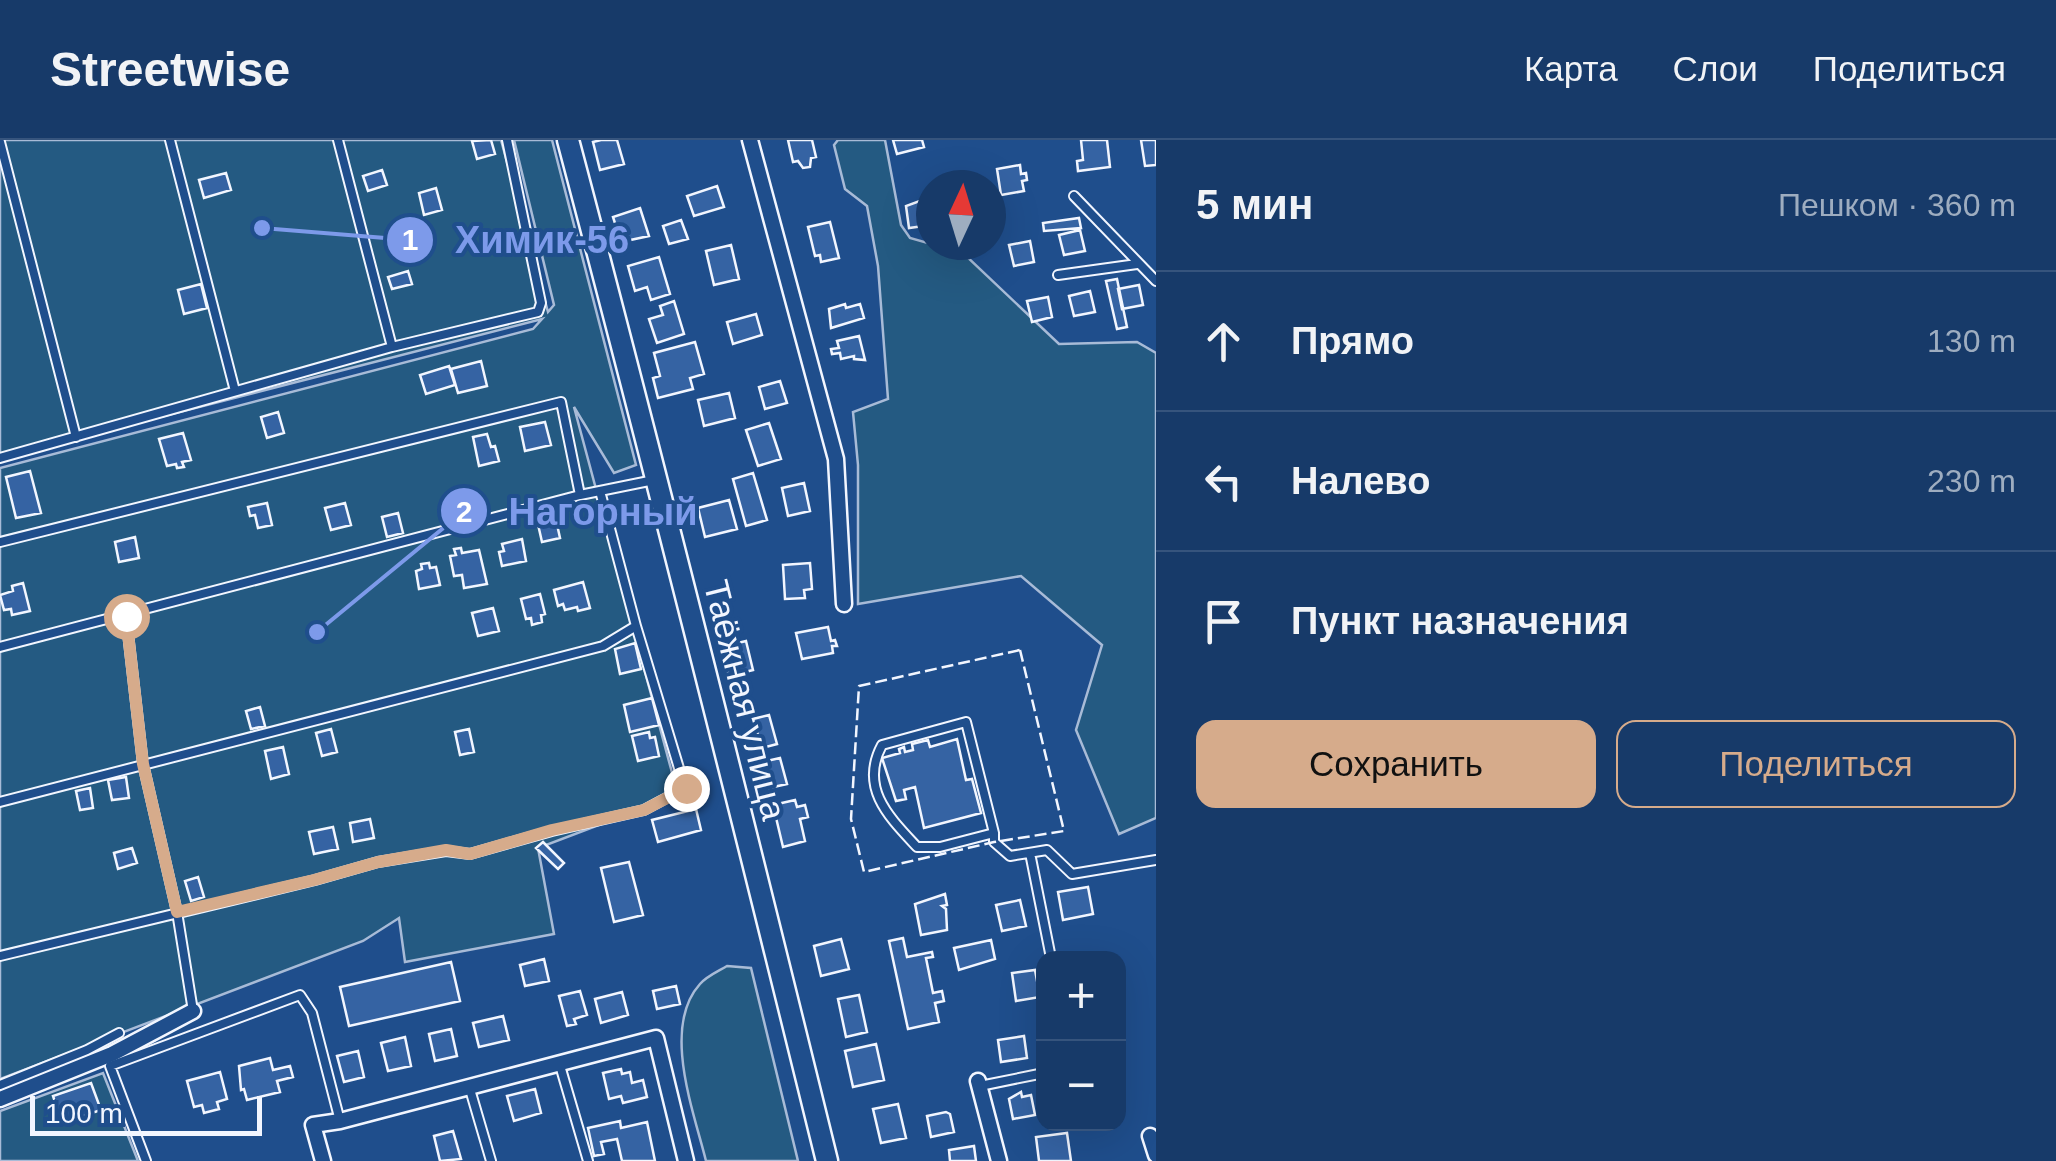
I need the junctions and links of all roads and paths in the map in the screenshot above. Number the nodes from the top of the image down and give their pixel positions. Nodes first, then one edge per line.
1 (170, 140) edge
2 (338, 140) edge
3 (506, 140) edge
4 (568, 140) edge
5 (750, 140) edge
6 (0, 142) edge
7 (1074, 196) dead end
8 (1138, 264) junction
9 (1058, 275) dead end
10 (1156, 281) edge
11 (392, 347) junction
12 (235, 391) junction
13 (76, 437) junction
14 (0, 458) edge
15 (658, 479) junction
16 (600, 491) junction
17 (580, 495) junction
18 (0, 542) edge
19 (844, 604) dead end
20 (126, 616) junction
21 (636, 626) junction
22 (0, 647) edge
23 (143, 764) junction
24 (0, 802) edge
25 (994, 833) junction
26 (1030, 853) junction
27 (1156, 860) edge
28 (177, 912) junction
29 (1050, 951) edge
30 (0, 956) edge
31 (194, 1011) joint
32 (119, 1032) dead end
33 (558, 1062) junction
34 (1036, 1075) edge
35 (979, 1083) joint
36 (0, 1085) edge
37 (469, 1086) junction
38 (0, 1099) edge
39 (340, 1121) junction
40 (1153, 1136) edge
41 (1156, 1155) edge
42 (146, 1161) edge
43 (323, 1161) edge
44 (492, 1161) edge
45 (588, 1161) edge
46 (686, 1161) edge
47 (827, 1161) edge
48 (999, 1161) edge

1 - 12 lane
2 - 11 lane
3 - 11 lane
4 - 15 street, Таёжная улица
5 - 19 street
6 - 13 lane
7 - 8 lane
8 - 9 lane
8 - 10 lane
11 - 12 lane
12 - 13 lane
13 - 14 lane
15 - 16 lane
15 - 47 street, Таёжная улица
16 - 17 lane
16 - 21 lane
17 - 18 lane
17 - 20 lane
20 - 22 lane
20 - 23 lane
21 - 23 lane
21 - 28 lane
23 - 24 lane
23 - 28 lane
25 - 25 lane
25 - 26 lane
26 - 27 lane
26 - 29 lane
28 - 30 lane
28 - 31 lane
31 - 38 street
32 - 36 lane
33 - 37 street
33 - 45 lane
33 - 46 street
34 - 35 lane
35 - 48 street
37 - 39 street
37 - 44 lane
39 - 42 lane
39 - 43 street
40 - 41 street

